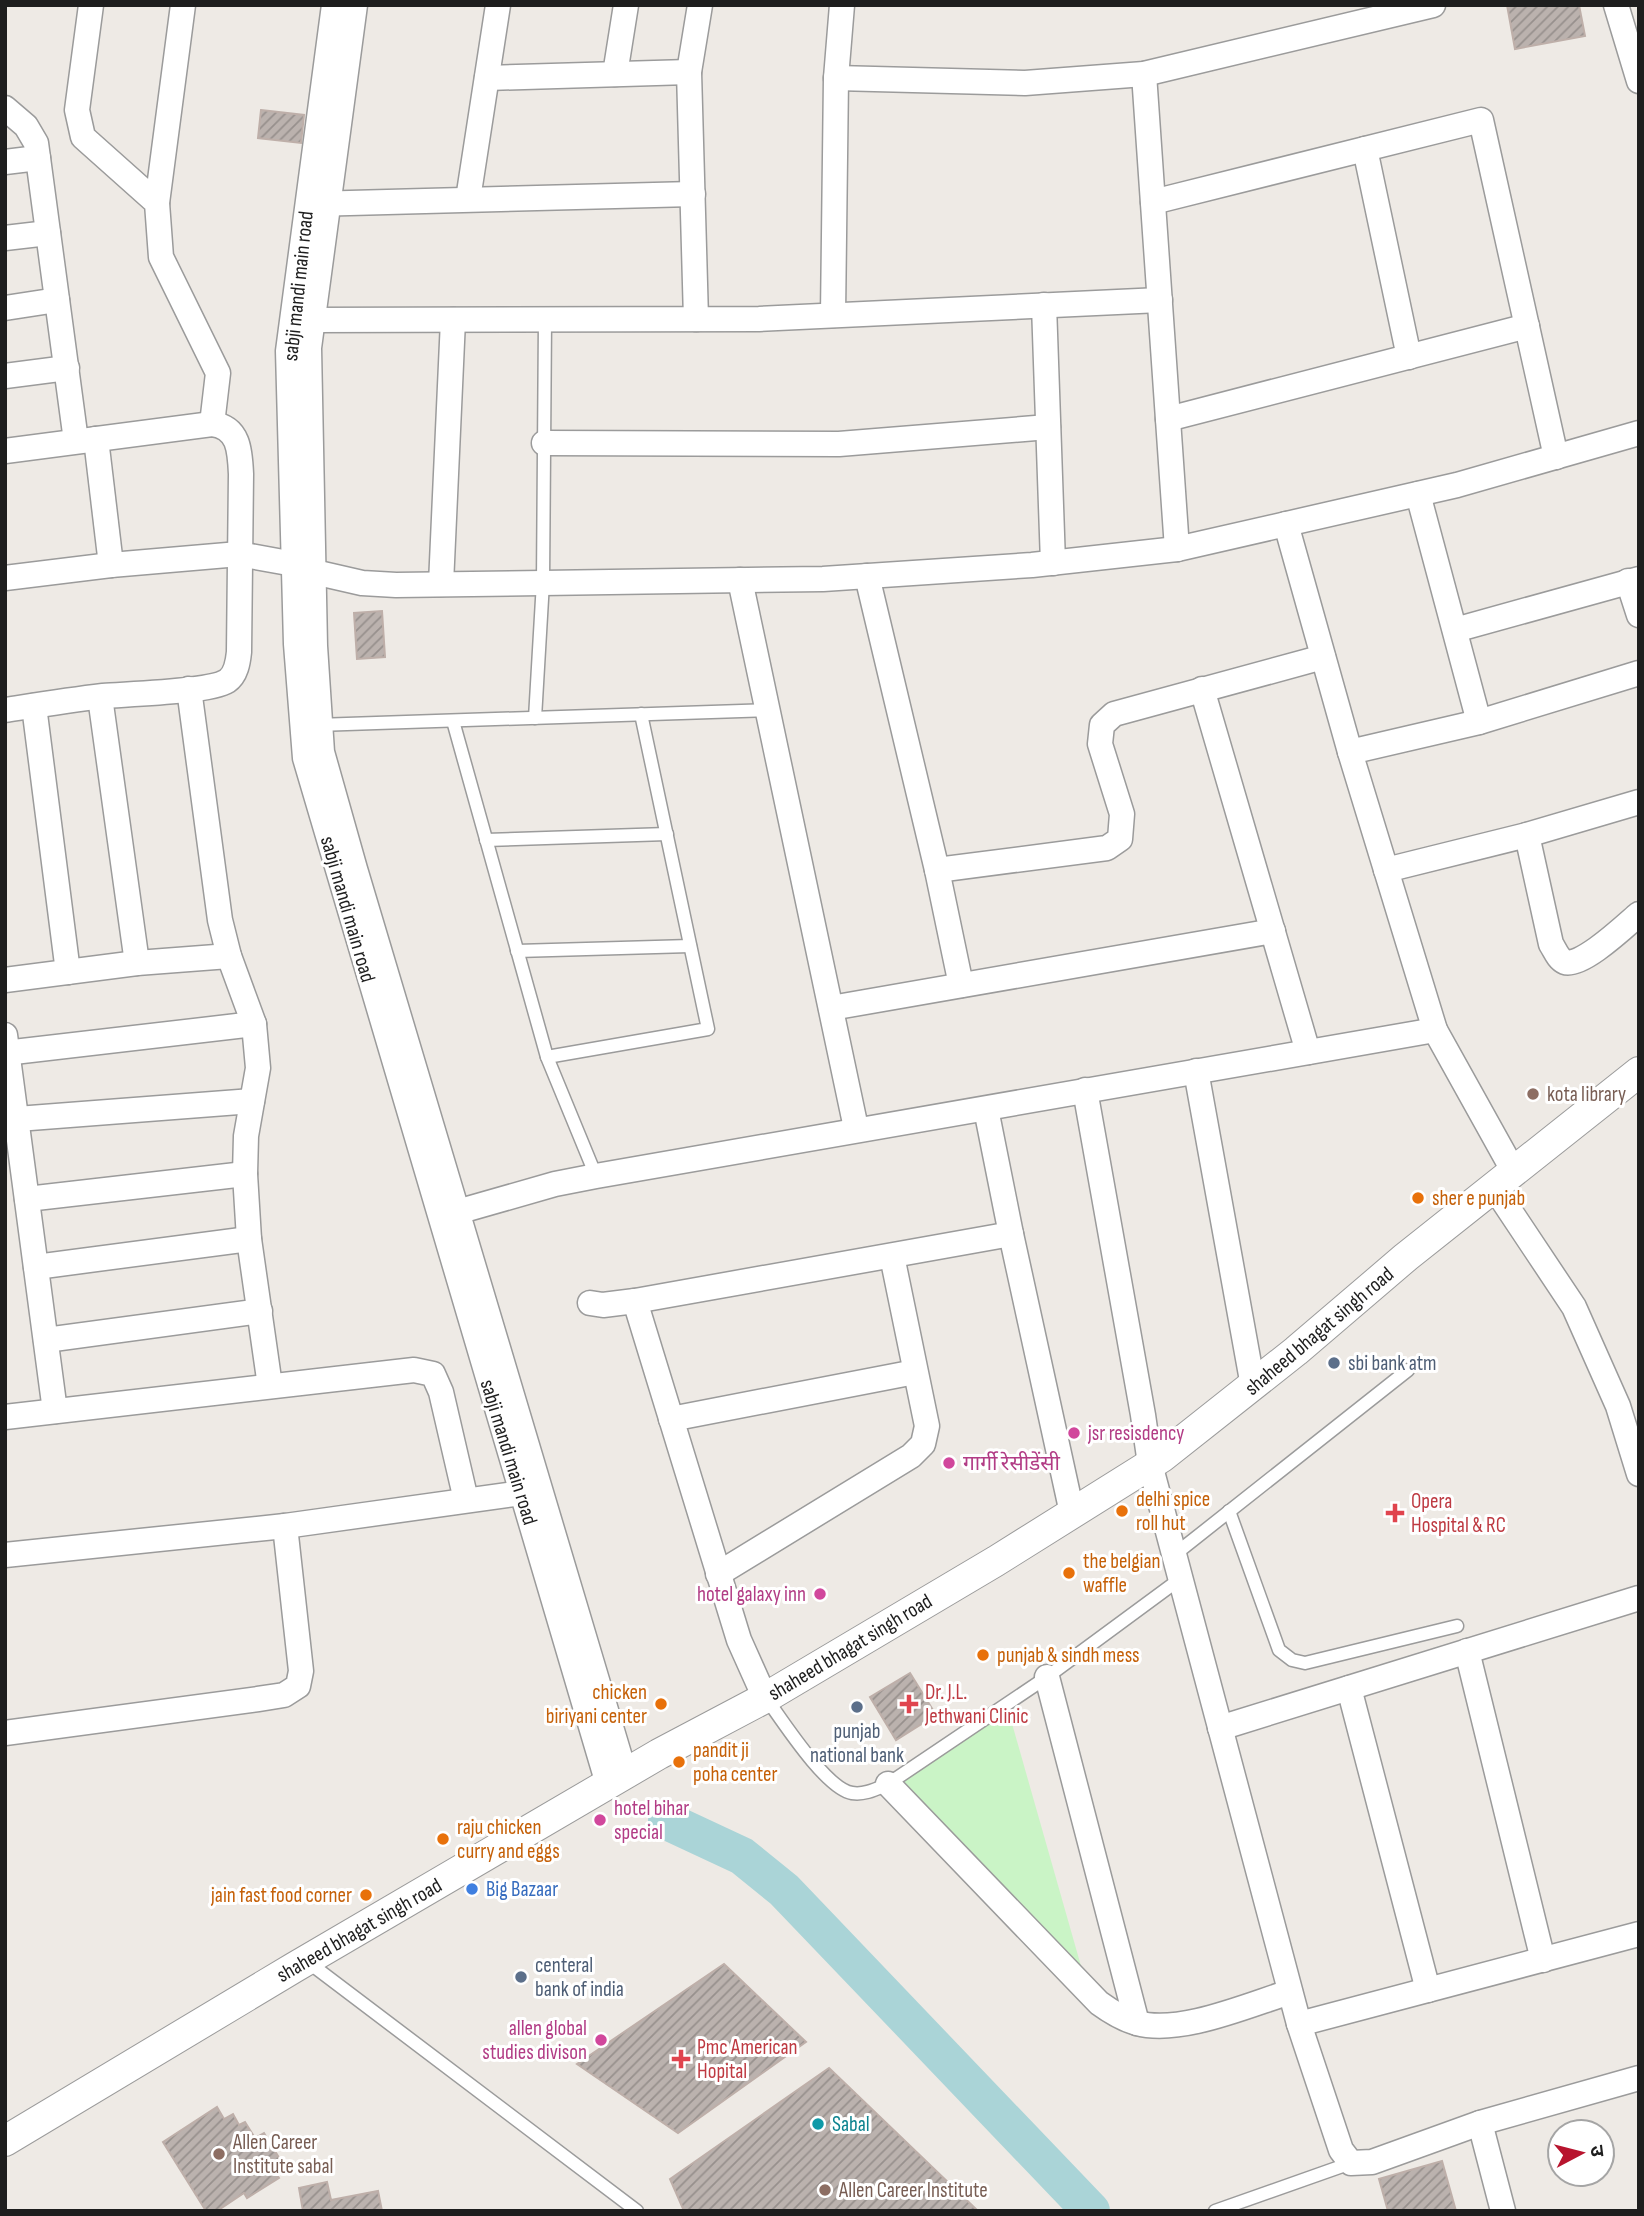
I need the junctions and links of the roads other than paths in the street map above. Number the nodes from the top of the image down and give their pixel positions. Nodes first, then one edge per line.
1 (91, 5) edge
2 (183, 5) edge
3 (334, 5) edge
4 (355, 5) edge
5 (498, 5) edge
6 (626, 5) edge
7 (700, 5) edge
8 (842, 5) edge
9 (1433, 5) edge
10 (1616, 5) edge
11 (1403, 9) edge
12 (689, 72) junction
13 (615, 74) junction
14 (1144, 75) junction
15 (486, 78) junction
16 (836, 78) junction
17 (1639, 81) edge
18 (5, 108) edge
19 (1365, 149) junction
20 (38, 158) junction
21 (5, 162) edge
22 (693, 194) junction
23 (468, 199) junction
24 (1153, 202) junction
25 (157, 203) junction
26 (318, 203) junction
27 (48, 233) junction
28 (5, 238) edge
29 (57, 300) junction
30 (1160, 300) junction
31 (1044, 305) junction
32 (5, 308) edge
33 (833, 315) junction
34 (302, 319) junction
35 (696, 319) junction
36 (453, 320) junction
37 (545, 320) junction
38 (1527, 327) junction
39 (1409, 357) junction
40 (66, 368) junction
41 (5, 376) edge
42 (1168, 419) junction
43 (212, 424) junction
44 (1048, 427) junction
45 (1639, 433) edge
46 (86, 440) junction
47 (544, 443) junction
48 (5, 451) edge
49 (1556, 457) junction
50 (1418, 494) junction
51 (1286, 524) junction
52 (1177, 549) junction
53 (239, 554) junction
54 (1053, 563) junction
55 (111, 565) junction
56 (304, 568) junction
57 (867, 576) junction
58 (5, 578) edge
59 (740, 579) junction
60 (1633, 580) edge
61 (543, 582) junction
62 (441, 584) junction
63 (1639, 615) edge
64 (1455, 630) junction
65 (1323, 657) junction
66 (1639, 673) edge
67 (189, 689) junction
68 (1202, 689) junction
69 (100, 697) junction
70 (34, 706) junction
71 (5, 710) edge
72 (768, 710) junction
73 (641, 714) junction
74 (535, 718) junction
75 (453, 720) junction
76 (1479, 722) junction
77 (312, 726) junction
78 (1350, 752) junction
79 (1639, 802) edge
80 (667, 834) junction
81 (1527, 835) junction
82 (486, 840) junction
83 (937, 870) junction
84 (1386, 870) junction
85 (1639, 914) edge
86 (1273, 932) junction
87 (690, 946) junction
88 (517, 951) junction
89 (229, 956) junction
90 (137, 963) junction
91 (68, 972) junction
92 (5, 980) edge
93 (961, 985) junction
94 (831, 1007) junction
95 (254, 1024) junction
96 (1435, 1030) junction
97 (6, 1046) edge
98 (1308, 1052) junction
99 (547, 1057) junction
100 (1196, 1071) junction
101 (1636, 1079) edge
102 (1085, 1090) junction
103 (252, 1101) junction
104 (986, 1109) junction
105 (16, 1119) junction
106 (856, 1128) junction
107 (246, 1174) junction
108 (596, 1176) junction
109 (1504, 1180) junction
110 (27, 1199) junction
111 (448, 1215) junction
112 (1010, 1234) junction
113 (250, 1239) junction
114 (892, 1256) junction
115 (36, 1267) junction
116 (635, 1301) junction
117 (590, 1303) dead end
118 (260, 1311) junction
119 (46, 1340) junction
120 (1408, 1370) dead end
121 (915, 1372) junction
122 (270, 1386) junction
123 (1253, 1386) junction
124 (55, 1411) junction
125 (5, 1416) edge
126 (671, 1419) junction
127 (1150, 1464) junction
128 (1639, 1474) edge
129 (531, 1492) junction
130 (466, 1500) junction
131 (1229, 1511) junction
132 (1072, 1513) junction
133 (285, 1527) junction
134 (5, 1555) edge
135 (1177, 1567) junction
136 (718, 1574) junction
137 (1639, 1598) edge
138 (1457, 1626) dead end
139 (1467, 1651) junction
140 (1047, 1677) junction
141 (1349, 1688) junction
142 (765, 1698) junction
143 (1220, 1728) junction
144 (5, 1733) edge
145 (616, 1779) junction
146 (888, 1784) junction
147 (1639, 1934) edge
148 (1543, 1959) junction
149 (306, 1961) junction
150 (1428, 1990) junction
151 (1290, 1992) junction
152 (1137, 2023) junction
153 (1299, 2024) junction
154 (1639, 2078) edge
155 (1480, 2123) junction
156 (5, 2141) edge
157 (1351, 2163) junction
158 (637, 2211) edge
159 (1215, 2211) edge
160 (1503, 2211) edge

1 - 25 street
2 - 25 street
3 - 26 street, sabji mandi main road
4 - 26 street
5 - 15 street
6 - 13 street
7 - 12 street
8 - 16 street
9 - 11 street
10 - 17 street
11 - 14 street
12 - 13 street
12 - 22 street
13 - 15 street
14 - 16 street
14 - 24 street
15 - 23 street
16 - 33 street
18 - 20 street
19 - 24 street
19 - 38 street
19 - 39 street
20 - 21 street
20 - 27 street
22 - 23 street
22 - 35 street
23 - 26 street
24 - 30 street
25 - 43 street
26 - 34 street, sabji mandi main road
27 - 28 street
27 - 29 street
29 - 32 street
29 - 40 street
30 - 31 street
30 - 42 street
31 - 33 street
31 - 44 street
33 - 35 street
34 - 36 street
34 - 56 street, sabji mandi main road
35 - 37 street
36 - 37 street
36 - 62 street
37 - 47 lane
38 - 39 street
38 - 49 street
39 - 42 street
40 - 41 street
40 - 46 street
42 - 52 street
43 - 46 street
43 - 53 street
44 - 47 street
44 - 54 street
45 - 49 street
46 - 48 street
46 - 55 street
47 - 61 lane
49 - 50 street
50 - 51 street
50 - 64 street
51 - 52 street
51 - 65 street
52 - 54 street
53 - 55 street
53 - 56 street
53 - 67 street
54 - 57 street
55 - 58 street
56 - 62 street
56 - 77 street, sabji mandi main road
57 - 59 street
57 - 83 street
59 - 61 street
59 - 72 street
60 - 63 street
60 - 64 street
61 - 62 street
61 - 74 lane
64 - 76 street
65 - 68 street
65 - 78 street
66 - 76 street
67 - 69 street
67 - 89 street
68 - 83 street
68 - 86 street
69 - 70 street
69 - 90 street
70 - 71 street
70 - 91 street
72 - 73 lane
72 - 94 street
73 - 74 lane
73 - 80 lane
74 - 75 lane
75 - 77 lane
75 - 82 lane
76 - 78 street
77 - 111 street, sabji mandi main road
78 - 84 street
79 - 81 street
80 - 82 lane
80 - 87 lane
81 - 84 street
81 - 85 street
82 - 88 lane
83 - 93 street
84 - 96 street
86 - 93 street
86 - 98 street
87 - 88 lane
87 - 99 lane
88 - 99 lane
89 - 90 street
89 - 95 street
90 - 91 street
91 - 92 street
93 - 94 street
94 - 106 street
95 - 97 street
95 - 103 street
96 - 98 street
96 - 109 street
97 - 105 street
98 - 100 street
99 - 108 lane
100 - 102 street
100 - 123 street
101 - 109 street, shaheed bhagat singh road
102 - 104 street
102 - 127 street
103 - 105 street
103 - 107 street
104 - 106 street
104 - 112 street
105 - 110 street
106 - 108 street
107 - 110 street
107 - 113 street
108 - 111 street
109 - 123 street, shaheed bhagat singh road
109 - 128 street
110 - 115 street
111 - 129 street, sabji mandi main road
112 - 114 street
112 - 132 street
113 - 115 street
113 - 118 street
114 - 116 street
114 - 121 street
115 - 119 street
116 - 117 street
116 - 126 street
118 - 119 street
118 - 122 street
119 - 124 street
120 - 131 lane
121 - 126 street
121 - 136 street
122 - 124 street
122 - 130 street
123 - 127 street, shaheed bhagat singh road
124 - 125 street
126 - 136 street
127 - 132 street, shaheed bhagat singh road
127 - 135 street
129 - 130 street
129 - 145 street, sabji mandi main road
130 - 133 street
131 - 135 lane
131 - 138 lane
132 - 142 street, shaheed bhagat singh road
133 - 134 street
133 - 144 street
135 - 140 lane
135 - 143 street
136 - 142 street
137 - 139 street
139 - 141 street
139 - 148 street
140 - 146 lane
140 - 152 street
141 - 143 street
141 - 150 street
142 - 145 street, shaheed bhagat singh road
142 - 146 lane
143 - 151 street
145 - 149 street, shaheed bhagat singh road
146 - 152 street
147 - 148 street
148 - 150 street
149 - 156 street, shaheed bhagat singh road
149 - 158 lane
150 - 153 street
151 - 152 street
151 - 153 street
153 - 157 street
154 - 155 street
155 - 157 street
155 - 160 street
157 - 159 lane

